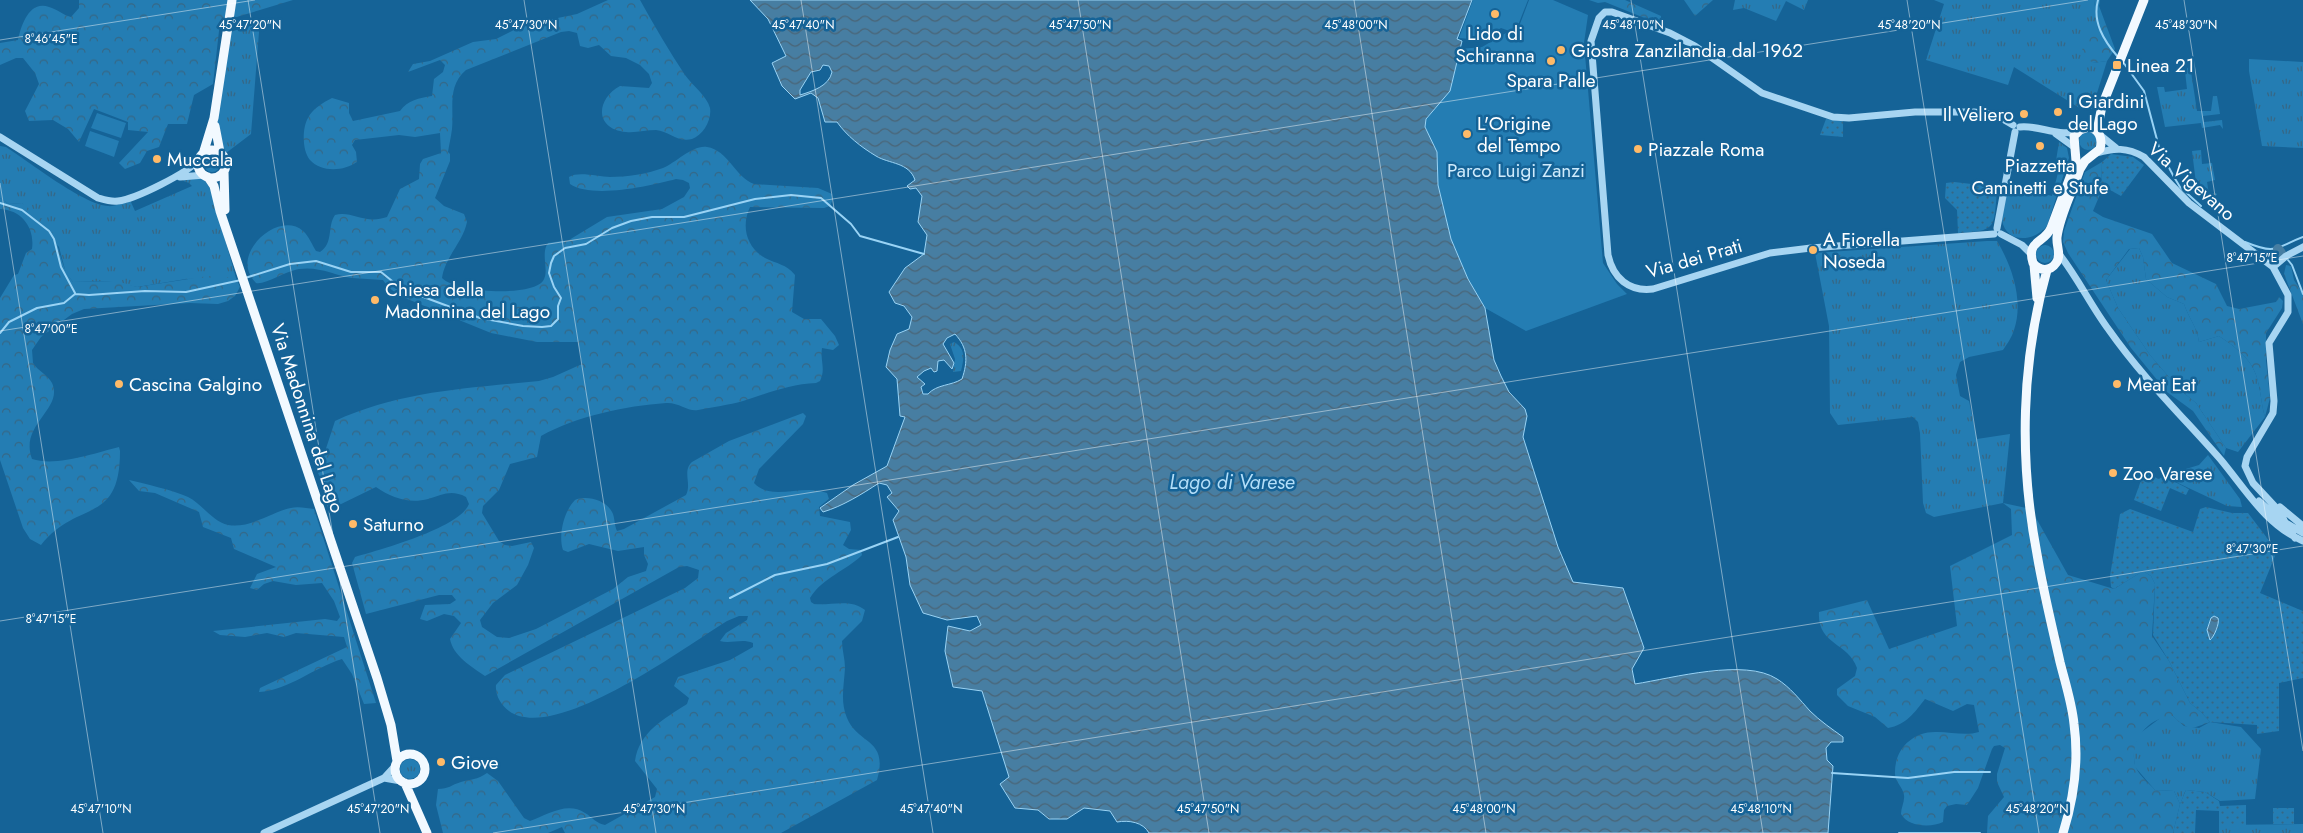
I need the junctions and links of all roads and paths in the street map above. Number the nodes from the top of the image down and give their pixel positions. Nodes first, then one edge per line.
1 (232, 0) edge
2 (2144, 0) edge
3 (2102, 106) junction
4 (214, 118) junction
5 (2016, 128) junction
6 (2081, 130) junction
7 (2099, 133) junction
8 (2056, 134) junction
9 (0, 137) edge
10 (2074, 147) junction
11 (2116, 148) junction
12 (220, 152) junction
13 (2097, 153) junction
14 (201, 157) junction
15 (224, 171) junction
16 (206, 176) junction
17 (174, 178) junction
18 (227, 227) junction
19 (1997, 232) junction
20 (2017, 242) junction
21 (2036, 243) junction
22 (2303, 247) edge
23 (2031, 254) junction
24 (2059, 254) junction
25 (2034, 265) junction
26 (2051, 267) junction
27 (2273, 267) junction
28 (2070, 268) junction
29 (2038, 303) junction
30 (2244, 487) junction
31 (2273, 502) junction
32 (2286, 524) junction
33 (2303, 526) edge
34 (2303, 533) edge
35 (2295, 538) junction
36 (2303, 542) edge
37 (391, 725) junction
38 (412, 754) junction
39 (396, 764) junction
40 (384, 778) junction
41 (420, 780) junction
42 (403, 782) junction
43 (422, 818) junction
44 (264, 833) edge
45 (427, 833) edge
46 (2064, 833) edge

1 - 4 main road
2 - 3 main road
3 - 6 main road
3 - 7 main road
4 - 12 main road
4 - 14 main road
5 - 8 street
5 - 19 street
5 - 19 street, Via dei Prati
6 - 7 main road
6 - 8 street
6 - 10 main road
7 - 11 street, Via Vigevano
7 - 13 main road
8 - 10 street
9 - 17 street
10 - 21 main road
11 - 13 street
11 - 27 street, Via Vigevano
12 - 14 main road
12 - 15 main road
13 - 24 main road
14 - 16 main road
14 - 17 street
15 - 16 main road
15 - 18 main road
16 - 17 street
16 - 18 main road
18 - 37 main road, Via Madonnina del Lago
19 - 20 street
20 - 21 street
20 - 23 street
21 - 23 main road
22 - 27 street
23 - 25 main road
24 - 26 main road
24 - 28 street
25 - 26 main road
25 - 29 main road
26 - 28 street
26 - 29 main road
27 - 31 street, Via Vigevano
28 - 30 street
29 - 46 main road
30 - 32 street
30 - 35 street
31 - 32 street, Via Vigevano
31 - 33 street, Via Vigevano
32 - 34 street
32 - 35 street, Via Vigevano
35 - 36 street
37 - 38 main road, Via Madonnina del Lago
37 - 39 main road, Via Madonnina del Lago
38 - 39 main road
38 - 41 main road
39 - 40 street
39 - 42 main road
40 - 42 street
40 - 44 street
41 - 42 main road
41 - 43 main road
42 - 43 main road
43 - 45 main road

